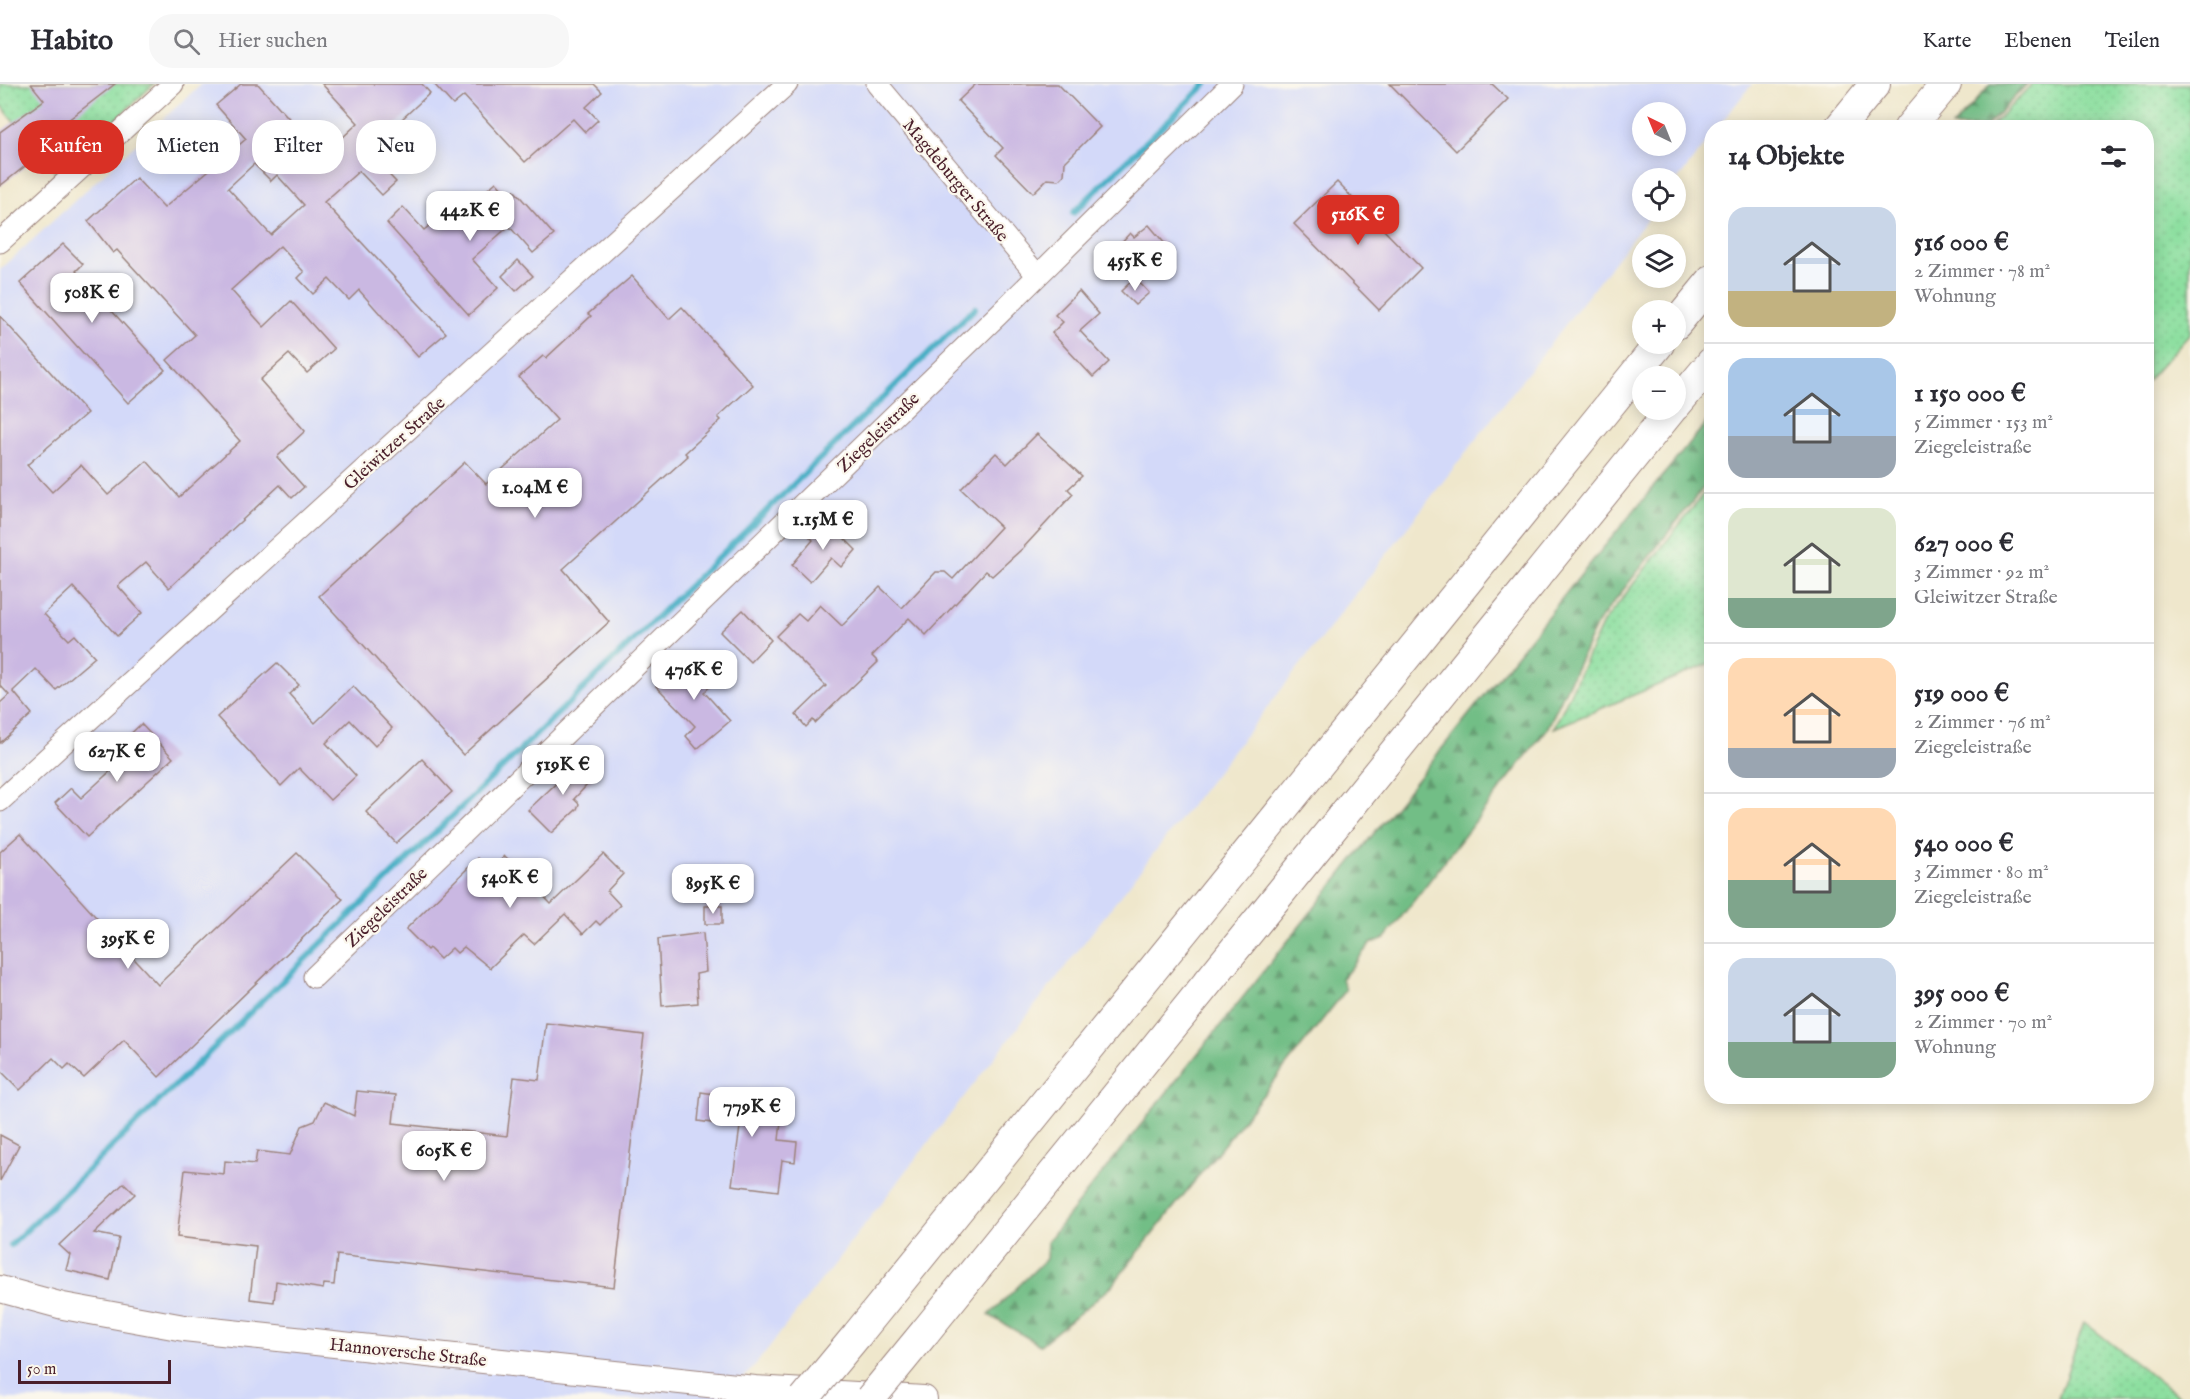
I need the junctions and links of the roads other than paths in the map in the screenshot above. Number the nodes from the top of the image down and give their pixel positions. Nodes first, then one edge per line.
1 (173, 84) edge
2 (787, 84) edge
3 (877, 84) edge
4 (1232, 84) edge
5 (1875, 84) edge
6 (1946, 84) edge
7 (1846, 120) edge
8 (1916, 120) edge
9 (0, 242) edge
10 (1037, 275) junction
11 (1704, 290) edge
12 (1686, 312) edge
13 (1651, 354) edge
14 (1704, 372) edge
15 (1686, 393) edge
16 (1663, 420) edge
17 (0, 801) edge
18 (314, 977) dead end
19 (0, 1289) edge
20 (812, 1396) edge
21 (870, 1399) edge
22 (924, 1399) edge

1 - 9 street
2 - 17 street, Gleiwitzer Straße
3 - 10 street, Magdeburger Straße
4 - 10 street, Ziegeleistraße
5 - 7 highway
6 - 8 highway
10 - 18 street, Ziegeleistraße
11 - 12 highway
13 - 20 highway, bridge
14 - 15 highway
16 - 21 highway, bridge
19 - 20 main road, Hannoversche Straße
20 - 22 main road, Hannoversche Straße

